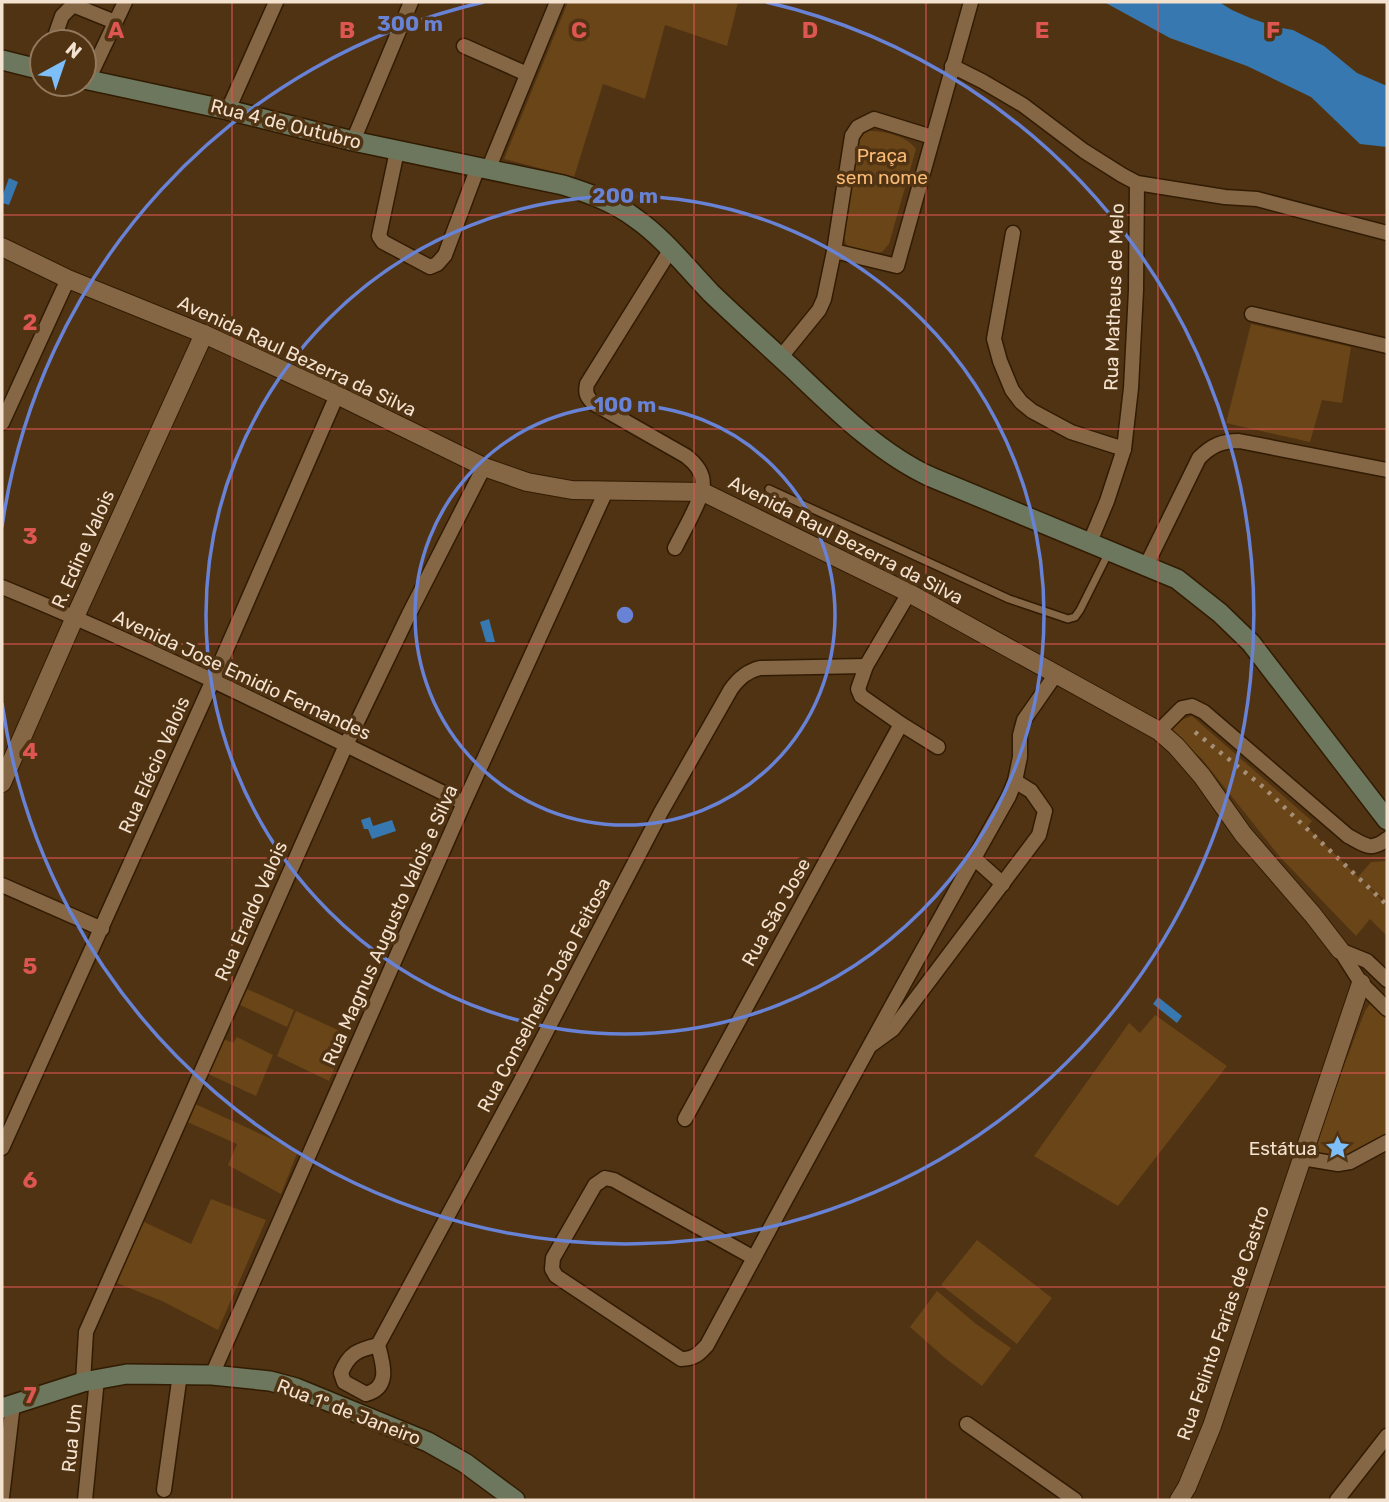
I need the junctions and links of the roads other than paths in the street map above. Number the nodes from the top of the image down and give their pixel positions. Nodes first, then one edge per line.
1 (125, 2) edge
2 (275, 2) edge
3 (411, 2) edge
4 (557, 2) edge
5 (971, 2) edge
6 (115, 22) junction
7 (58, 28) edge
8 (464, 46) dead end
9 (98, 55) edge
10 (2, 60) edge
11 (28, 66) edge
12 (951, 66) junction
13 (527, 74) junction
14 (98, 82) edge
15 (228, 110) junction
16 (932, 137) junction
17 (353, 141) junction
18 (397, 151) junction
19 (483, 169) junction
20 (1137, 183) junction
21 (1013, 233) dead end
22 (1387, 233) edge
23 (2, 247) edge
24 (671, 249) junction
25 (834, 251) junction
26 (68, 279) junction
27 (1252, 314) dead end
28 (204, 334) junction
29 (1387, 346) edge
30 (780, 358) junction
31 (337, 395) junction
32 (2, 423) edge
33 (1124, 449) junction
34 (484, 467) junction
35 (1387, 470) edge
36 (769, 489) dead end
37 (606, 491) junction
38 (703, 492) junction
39 (1090, 542) junction
40 (675, 548) dead end
41 (1110, 551) junction
42 (1146, 565) junction
43 (2, 587) edge
44 (909, 593) junction
45 (75, 617) junction
46 (866, 666) junction
47 (1056, 674) junction
48 (213, 680) junction
49 (901, 724) junction
50 (1159, 732) junction
51 (346, 745) junction
52 (938, 747) dead end
53 (1015, 781) junction
54 (2, 783) edge
55 (464, 803) junction
56 (1387, 820) edge
57 (1387, 839) edge
58 (974, 858) junction
59 (1003, 884) junction
60 (2, 885) edge
61 (102, 929) junction
62 (1340, 950) junction
63 (1367, 961) junction
64 (1387, 980) edge
65 (1361, 983) junction
66 (1387, 1009) edge
67 (868, 1047) junction
68 (685, 1119) dead end
69 (1387, 1142) edge
70 (2, 1148) edge
71 (1302, 1158) junction
72 (754, 1258) junction
73 (378, 1345) dead end
74 (180, 1374) junction
75 (212, 1375) junction
76 (90, 1380) junction
77 (7, 1406) edge
78 (967, 1424) dead end
79 (1387, 1436) edge
80 (164, 1490) dead end
81 (2, 1497) edge
82 (85, 1500) edge
83 (515, 1500) edge
84 (1076, 1500) edge
85 (1179, 1500) edge
86 (1337, 1500) edge

1 - 6 street
2 - 15 street
3 - 17 street
4 - 13 street
5 - 12 street
6 - 7 street
6 - 9 street
8 - 13 street
10 - 11 main road
12 - 16 street
12 - 20 street, Rua Matheus de Melo
13 - 19 street
14 - 15 main road, Rua 4 de Outubro
15 - 17 main road, Rua 4 de Outubro
16 - 25 street
16 - 25 street
17 - 18 main road, Rua 4 de Outubro
18 - 19 main road, Rua 4 de Outubro
18 - 19 street
19 - 24 main road, Rua 4 de Outubro
20 - 22 street
20 - 33 street, Rua Matheus de Melo
21 - 33 street
23 - 26 street, Avenida Raul Bezerra da Silva
24 - 30 main road, Rua 4 de Outubro
24 - 38 street
25 - 30 street
26 - 28 street, Avenida Raul Bezerra da Silva
26 - 32 street
27 - 29 street
28 - 31 street, Avenida Raul Bezerra da Silva
28 - 45 street, R. Edine Valois
30 - 39 main road, Rua 4 de Outubro
31 - 34 street, Avenida Raul Bezerra da Silva
31 - 48 street, Rua Elécio Valois
33 - 39 street, Rua Matheus de Melo
34 - 37 street, Avenida Raul Bezerra da Silva
34 - 51 street, Rua Eraldo Valois
35 - 42 street
36 - 41 lane
37 - 38 street, Avenida Raul Bezerra da Silva
37 - 55 street, Rua Magnus Augusto Valois e Silva
38 - 40 street
38 - 44 street, Avenida Raul Bezerra da Silva
39 - 41 main road, Rua 4 de Outubro
41 - 42 main road, Rua 4 de Outubro
42 - 56 main road, Rua 4 de Outubro
43 - 45 street, Avenida Jose Emidio Fernandes
44 - 46 street
44 - 47 street, Avenida Raul Bezerra da Silva
45 - 48 street, Avenida Jose Emidio Fernandes
45 - 54 street, R. Edine Valois
46 - 49 street
46 - 73 street, Rua Conselheiro João Feitosa
47 - 50 street, Avenida Raul Bezerra da Silva
47 - 53 street
48 - 51 street, Avenida Jose Emidio Fernandes
48 - 61 street, Rua Elécio Valois
49 - 52 street
49 - 68 street, Rua São Jose
50 - 57 street
50 - 62 street, Avenida Raul Bezerra da Silva
51 - 55 street, Avenida Jose Emidio Fernandes
51 - 76 street, Rua Eraldo Valois
53 - 58 street
53 - 59 street
55 - 75 street, Rua Magnus Augusto Valois e Silva
58 - 59 street
58 - 67 street
59 - 67 street
60 - 61 street
61 - 70 street, Rua Elécio Valois
62 - 63 street
62 - 65 street, Avenida Raul Bezerra da Silva
63 - 64 street
63 - 65 street
65 - 66 street, Avenida Raul Bezerra da Silva
65 - 71 street, Rua Felinto Farias de Castro
67 - 72 street
69 - 71 street
71 - 85 street, Rua Felinto Farias de Castro
72 - 72 street
74 - 75 main road, Rua 1º de Janeiro
74 - 76 main road, Rua 1º de Janeiro
74 - 80 street
75 - 83 main road, Rua 1º de Janeiro
76 - 77 main road, Rua 1º de Janeiro
76 - 82 street, Rua Um
77 - 81 street
78 - 84 street
79 - 86 street

